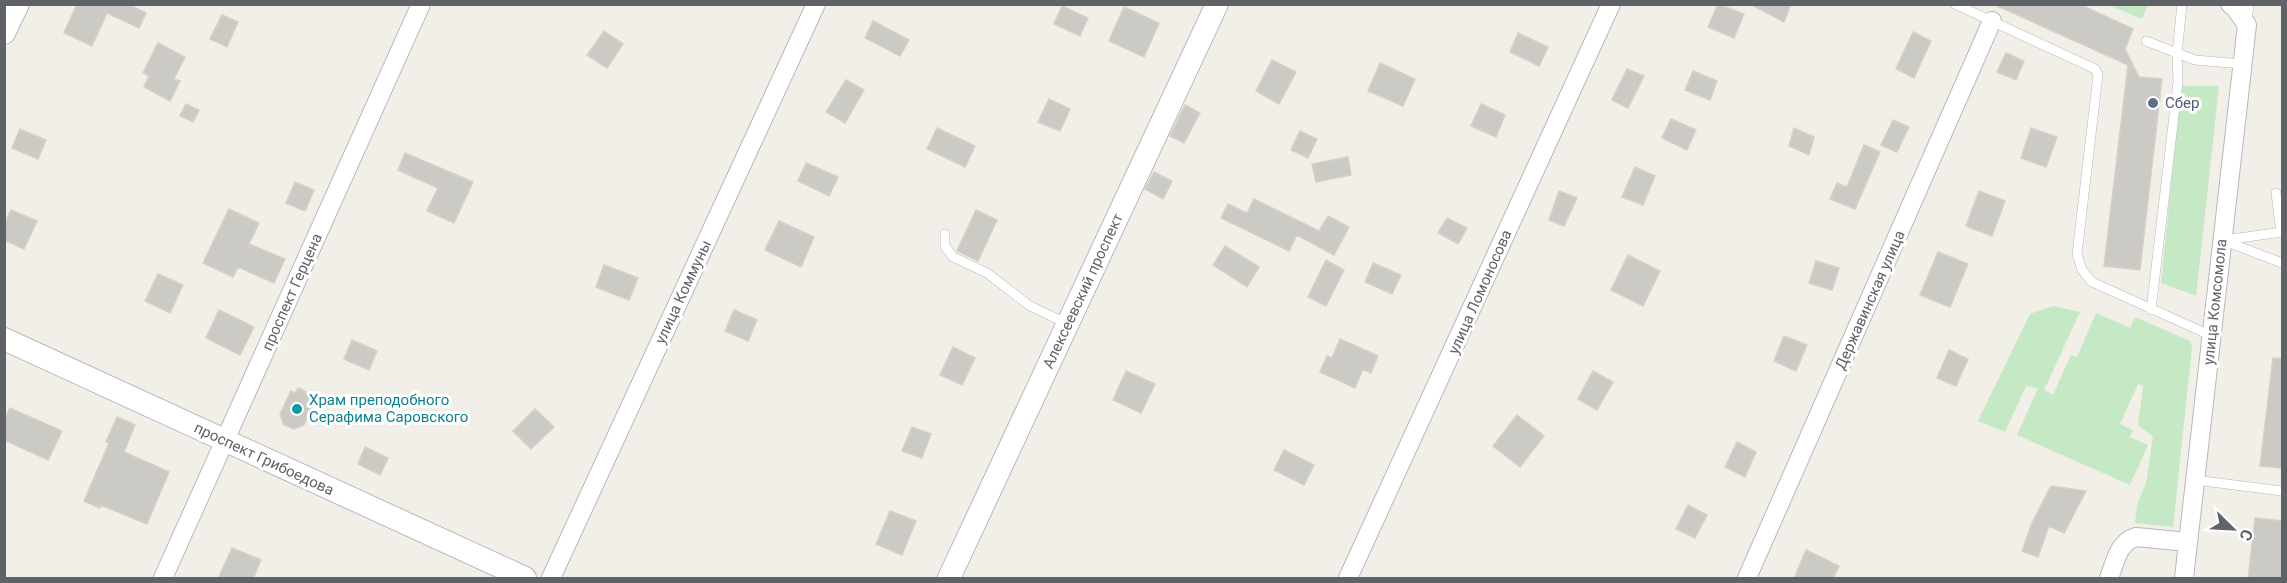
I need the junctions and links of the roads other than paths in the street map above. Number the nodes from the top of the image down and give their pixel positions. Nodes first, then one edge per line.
1 (18, 4) edge
2 (421, 4) edge
3 (816, 4) edge
4 (1217, 4) edge
5 (1611, 4) edge
6 (1955, 4) edge
7 (2182, 4) edge
8 (2230, 4) edge
9 (2249, 4) edge
10 (1992, 21) junction
11 (2247, 25) junction
12 (4, 33) edge
13 (2146, 41) dead end
14 (2177, 54) junction
15 (2242, 64) junction
16 (2276, 193) dead end
17 (2282, 232) edge
18 (945, 234) dead end
19 (2222, 240) junction
20 (2283, 263) edge
21 (2151, 310) junction
22 (1068, 324) junction
23 (2212, 336) junction
24 (4, 339) edge
25 (225, 442) junction
26 (2195, 480) junction
27 (2283, 491) edge
28 (2188, 542) junction
29 (163, 579) edge
30 (525, 579) edge
31 (551, 579) edge
32 (949, 579) edge
33 (1348, 579) edge
34 (1747, 579) edge
35 (2109, 579) edge
36 (2184, 579) edge

1 - 12 street
2 - 25 street, проспект Герцена
3 - 31 street, улица Коммуны
4 - 22 street, Алексеевский проспект
5 - 33 street, улица Ломоносова
6 - 10 lane
7 - 14 lane
8 - 11 street
9 - 11 lane
10 - 21 lane
10 - 34 street, Державинская улица
11 - 15 street, улица Комсомола
13 - 14 lane
14 - 15 lane
14 - 21 lane
15 - 19 street, улица Комсомола
16 - 17 lane
17 - 19 lane
18 - 22 lane
19 - 20 lane
19 - 23 street, улица Комсомола
21 - 23 lane
22 - 32 street, Алексеевский проспект
23 - 26 street, улица Комсомола
24 - 25 street, проспект Грибоедова
25 - 29 street, проспект Герцена
25 - 30 street, проспект Грибоедова
26 - 27 lane
26 - 28 street, улица Комсомола
28 - 35 street
28 - 36 street, улица Комсомола

